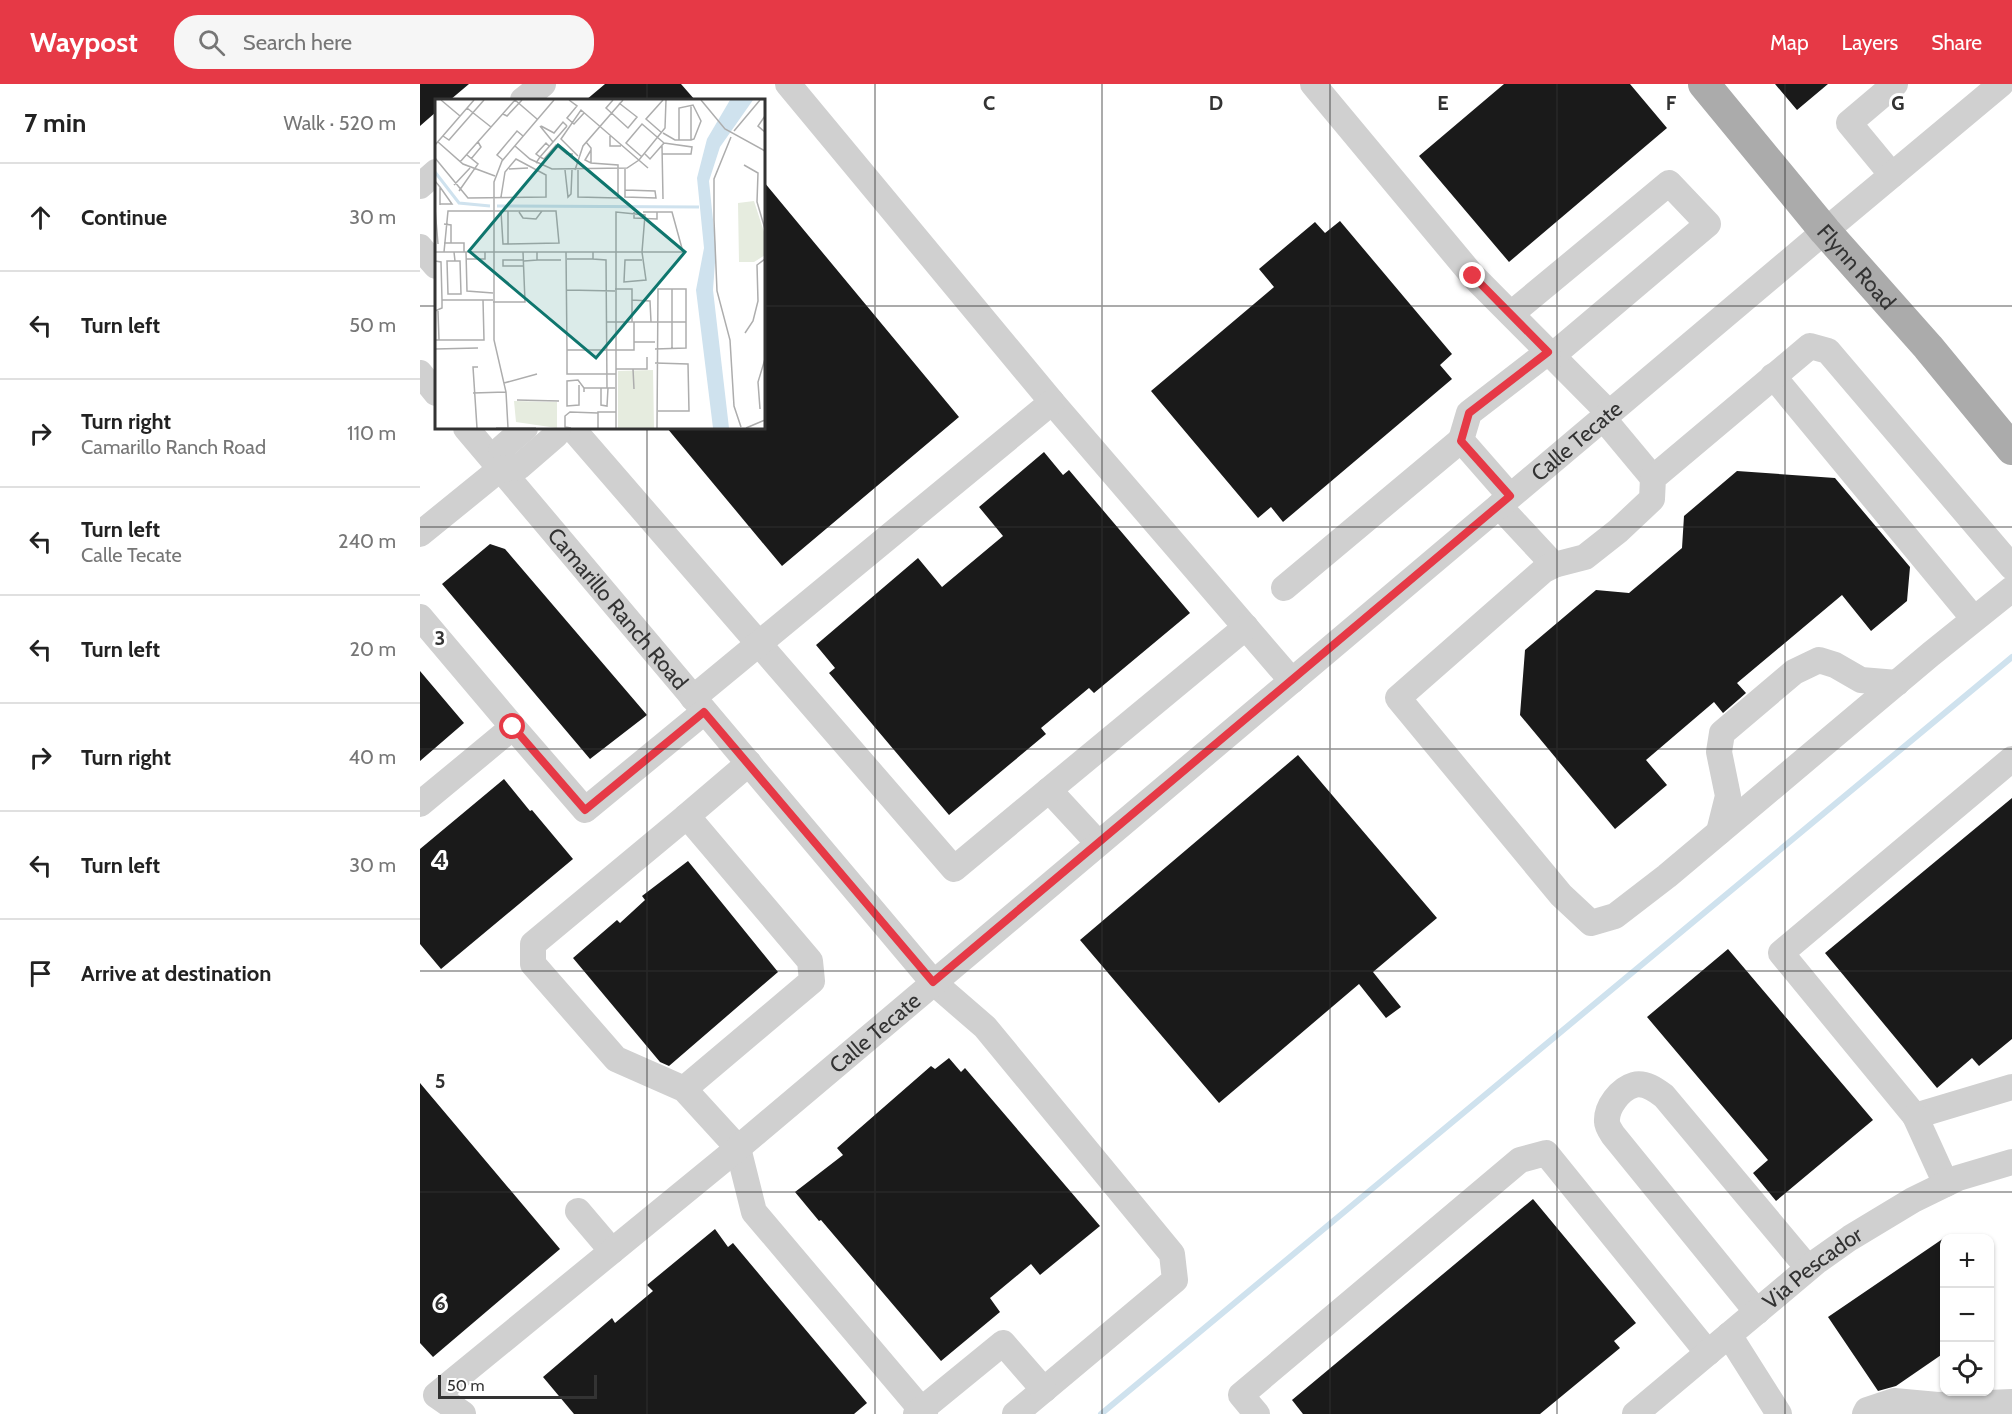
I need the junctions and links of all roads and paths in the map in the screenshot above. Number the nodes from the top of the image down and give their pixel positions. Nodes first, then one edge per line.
1 (543, 84) edge
2 (788, 84) edge
3 (1313, 84) edge
4 (1704, 84) edge
5 (1895, 84) edge
6 (2001, 84) edge
7 (524, 99) edge
8 (435, 173) edge
9 (1892, 174) junction
10 (420, 186) edge
11 (1825, 231) junction
12 (420, 247) edge
13 (435, 265) edge
14 (1511, 314) junction
15 (1550, 354) junction
16 (420, 373) edge
17 (1773, 376) junction
18 (435, 392) edge
19 (1052, 402) junction
20 (1606, 416) junction
21 (467, 429) edge
22 (524, 429) edge
23 (558, 429) edge
24 (573, 429) edge
25 (1461, 441) junction
26 (2012, 448) edge
27 (500, 469) junction
28 (1653, 478) junction
29 (1505, 501) junction
30 (420, 534) edge
31 (1554, 565) junction
32 (2012, 567) edge
33 (1284, 588) dead end
34 (2012, 589) edge
35 (420, 617) edge
36 (1974, 619) junction
37 (1246, 627) junction
38 (758, 643) junction
39 (1292, 681) junction
40 (1897, 683) junction
41 (698, 705) junction
42 (513, 727) junction
43 (2012, 759) edge
44 (749, 763) junction
45 (1049, 790) junction
46 (420, 804) edge
47 (687, 816) junction
48 (1719, 832) junction
49 (1098, 843) junction
50 (933, 982) junction
51 (2012, 1086) edge
52 (684, 1089) junction
53 (1916, 1116) junction
54 (738, 1148) junction
55 (2012, 1162) edge
56 (1946, 1184) junction
57 (578, 1211) dead end
58 (612, 1251) junction
59 (1809, 1268) junction
60 (1757, 1312) junction
61 (1729, 1335) junction
62 (1708, 1353) junction
63 (1044, 1390) junction
64 (2012, 1402) edge
65 (921, 1413) edge
66 (463, 1414) edge
67 (1015, 1414) edge
68 (1257, 1414) edge
69 (1635, 1414) edge
70 (1779, 1414) edge
71 (1865, 1414) edge

1 - 7 street
2 - 19 street
3 - 14 street
4 - 11 main road, Flynn Road
5 - 9 street
6 - 9 street, Calle Tecate
8 - 10 street
9 - 11 street, Calle Tecate
11 - 20 street, Calle Tecate
11 - 26 main road, Flynn Road
12 - 13 street
14 - 15 street
14 - 15 street
15 - 20 street
15 - 25 street
16 - 18 street
17 - 28 street
17 - 32 street
17 - 36 street
19 - 37 street
19 - 38 street
20 - 28 street
20 - 29 street, Calle Tecate
21 - 27 street, Camarillo Ranch Road
22 - 27 street
23 - 27 street
24 - 38 street
25 - 29 street
25 - 33 street
27 - 30 street
27 - 41 street, Camarillo Ranch Road
28 - 31 street
29 - 31 street
29 - 39 street, Calle Tecate
31 - 48 street
34 - 36 street
35 - 42 street
36 - 40 street
37 - 39 street
37 - 45 street
38 - 41 street
38 - 45 street
39 - 49 street, Calle Tecate
40 - 48 street
40 - 48 street
41 - 42 street
41 - 44 street, Camarillo Ranch Road
42 - 46 street
43 - 53 street
44 - 47 street
44 - 50 street, Camarillo Ranch Road
45 - 49 street
47 - 52 street
47 - 52 street
49 - 50 street, Calle Tecate
50 - 54 street, Calle Tecate
50 - 63 street, Camarillo Ranch Road
51 - 53 street
52 - 54 street
53 - 56 street
54 - 58 street, Calle Tecate
54 - 65 street
55 - 56 street, Via Pescador
56 - 59 street, Via Pescador
57 - 58 street
58 - 66 street, Calle Tecate
59 - 60 street, Via Pescador
59 - 60 street
60 - 61 street, Via Pescador
61 - 62 street, Via Pescador
61 - 70 street
62 - 68 street
62 - 69 street, Via Pescador
63 - 65 street
63 - 67 street
64 - 71 street

